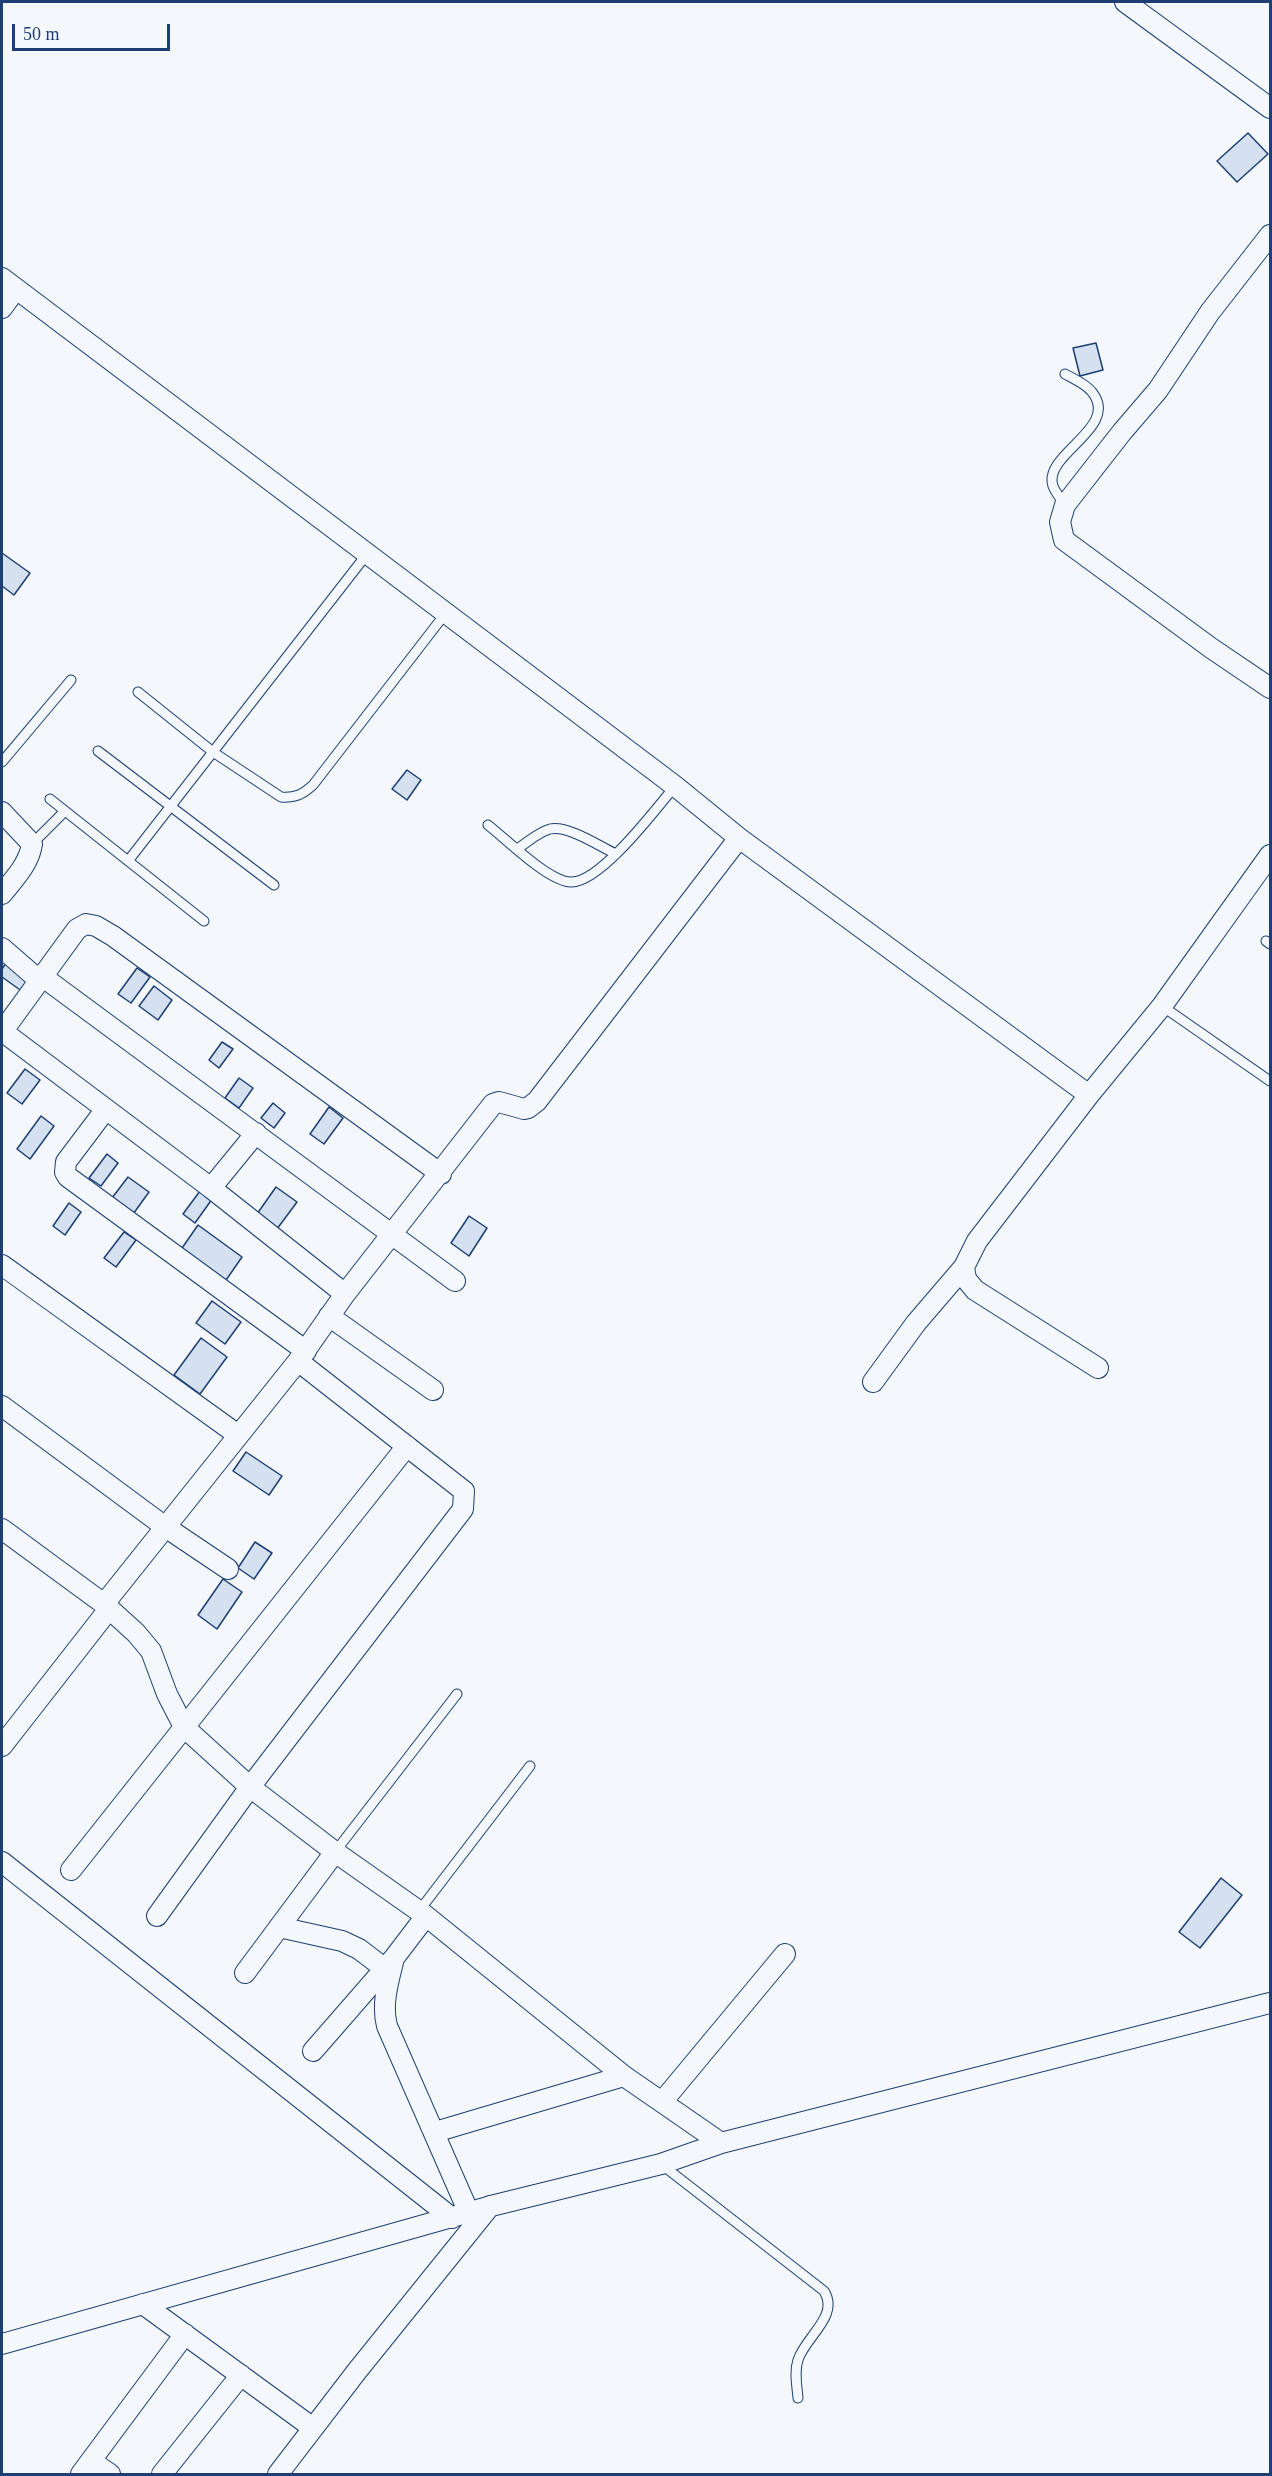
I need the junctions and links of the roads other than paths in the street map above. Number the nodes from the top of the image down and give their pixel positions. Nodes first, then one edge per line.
1 (1125, 2) edge
2 (1270, 108) edge
3 (1270, 235) edge
4 (9, 284) edge
5 (2, 308) edge
6 (1065, 374) dead end
7 (1065, 505) junction
8 (367, 554) junction
9 (445, 614) junction
10 (71, 680) dead end
11 (1270, 688) edge
12 (138, 692) dead end
13 (98, 751) dead end
14 (213, 752) junction
15 (2, 762) edge
16 (675, 786) junction
17 (50, 799) dead end
18 (170, 806) junction
19 (66, 811) junction
20 (2, 812) edge
21 (488, 825) dead end
22 (739, 838) junction
23 (32, 844) junction
24 (518, 849) junction
25 (616, 854) junction
26 (1270, 855) edge
27 (128, 861) junction
28 (274, 885) dead end
29 (2, 894) edge
30 (204, 921) dead end
31 (2, 948) edge
32 (42, 979) junction
33 (1162, 1006) junction
34 (2, 1031) edge
35 (1270, 1081) edge
36 (1089, 1095) junction
37 (106, 1109) junction
38 (256, 1134) junction
39 (441, 1174) junction
40 (212, 1188) junction
41 (391, 1233) junction
42 (2, 1265) edge
43 (964, 1267) junction
44 (455, 1281) dead end
45 (345, 1294) junction
46 (329, 1316) junction
47 (302, 1356) junction
48 (1098, 1368) dead end
49 (873, 1382) dead end
50 (433, 1390) dead end
51 (2, 1406) edge
52 (238, 1435) junction
53 (407, 1446) junction
54 (164, 1526) junction
55 (2, 1529) edge
56 (228, 1569) dead end
57 (107, 1606) junction
58 (457, 1694) dead end
59 (184, 1727) junction
60 (2, 1746) edge
61 (530, 1766) dead end
62 (250, 1787) junction
63 (335, 1852) junction
64 (2, 1862) edge
65 (71, 1870) dead end
66 (422, 1914) junction
67 (157, 1916) dead end
68 (279, 1927) junction
69 (785, 1954) dead end
70 (389, 1963) junction
71 (245, 1973) dead end
72 (1270, 2003) edge
73 (313, 2051) dead end
74 (624, 2076) junction
75 (662, 2102) junction
76 (435, 2132) junction
77 (721, 2143) junction
78 (661, 2164) junction
79 (491, 2206) junction
80 (461, 2215) junction
81 (143, 2304) junction
82 (185, 2334) junction
83 (2, 2344) edge
84 (241, 2375) junction
85 (798, 2398) dead end
86 (313, 2428) junction
87 (86, 2468) edge
88 (110, 2475) edge
89 (162, 2475) edge
90 (278, 2475) edge

1 - 2 street
3 - 7 street
4 - 5 street
4 - 8 street
6 - 7 lane
7 - 11 street
8 - 9 street
8 - 14 lane
9 - 14 lane
9 - 16 street
10 - 15 lane
12 - 14 lane
13 - 18 lane
14 - 18 lane
16 - 22 street
16 - 25 lane
17 - 19 lane
18 - 27 lane
18 - 28 lane
19 - 23 lane
19 - 27 lane
20 - 23 street
21 - 24 lane
22 - 36 street
22 - 39 street
23 - 29 street
24 - 25 lane
24 - 25 lane
26 - 33 street
27 - 30 lane
31 - 32 street
32 - 34 street
32 - 38 street
32 - 39 street
33 - 35 lane
33 - 36 street
34 - 37 street
36 - 43 street
37 - 40 street
37 - 47 street
38 - 40 street
38 - 41 street
39 - 41 street
40 - 45 street
41 - 44 street
41 - 45 street
42 - 52 street
43 - 48 street
43 - 49 street
45 - 46 street
46 - 47 street
46 - 50 street
47 - 52 street
47 - 53 street
51 - 54 street
52 - 54 street
53 - 59 street
53 - 62 street
54 - 56 street
54 - 57 street
55 - 57 street
57 - 59 street
57 - 60 street
58 - 63 lane
59 - 62 street
59 - 65 street
61 - 66 lane
62 - 63 street
62 - 67 street
63 - 66 street
63 - 68 street
64 - 80 street
66 - 70 street
66 - 74 street
68 - 70 street
68 - 71 street
69 - 75 street
70 - 73 street
70 - 76 street
72 - 77 street
74 - 75 street
74 - 76 street
75 - 77 street
76 - 80 street
77 - 78 street
78 - 79 street
78 - 85 lane
79 - 80 street
79 - 86 street
80 - 81 street
81 - 82 street
81 - 83 street
82 - 84 street
82 - 87 street
84 - 86 street
84 - 89 street
86 - 90 street
87 - 88 street

